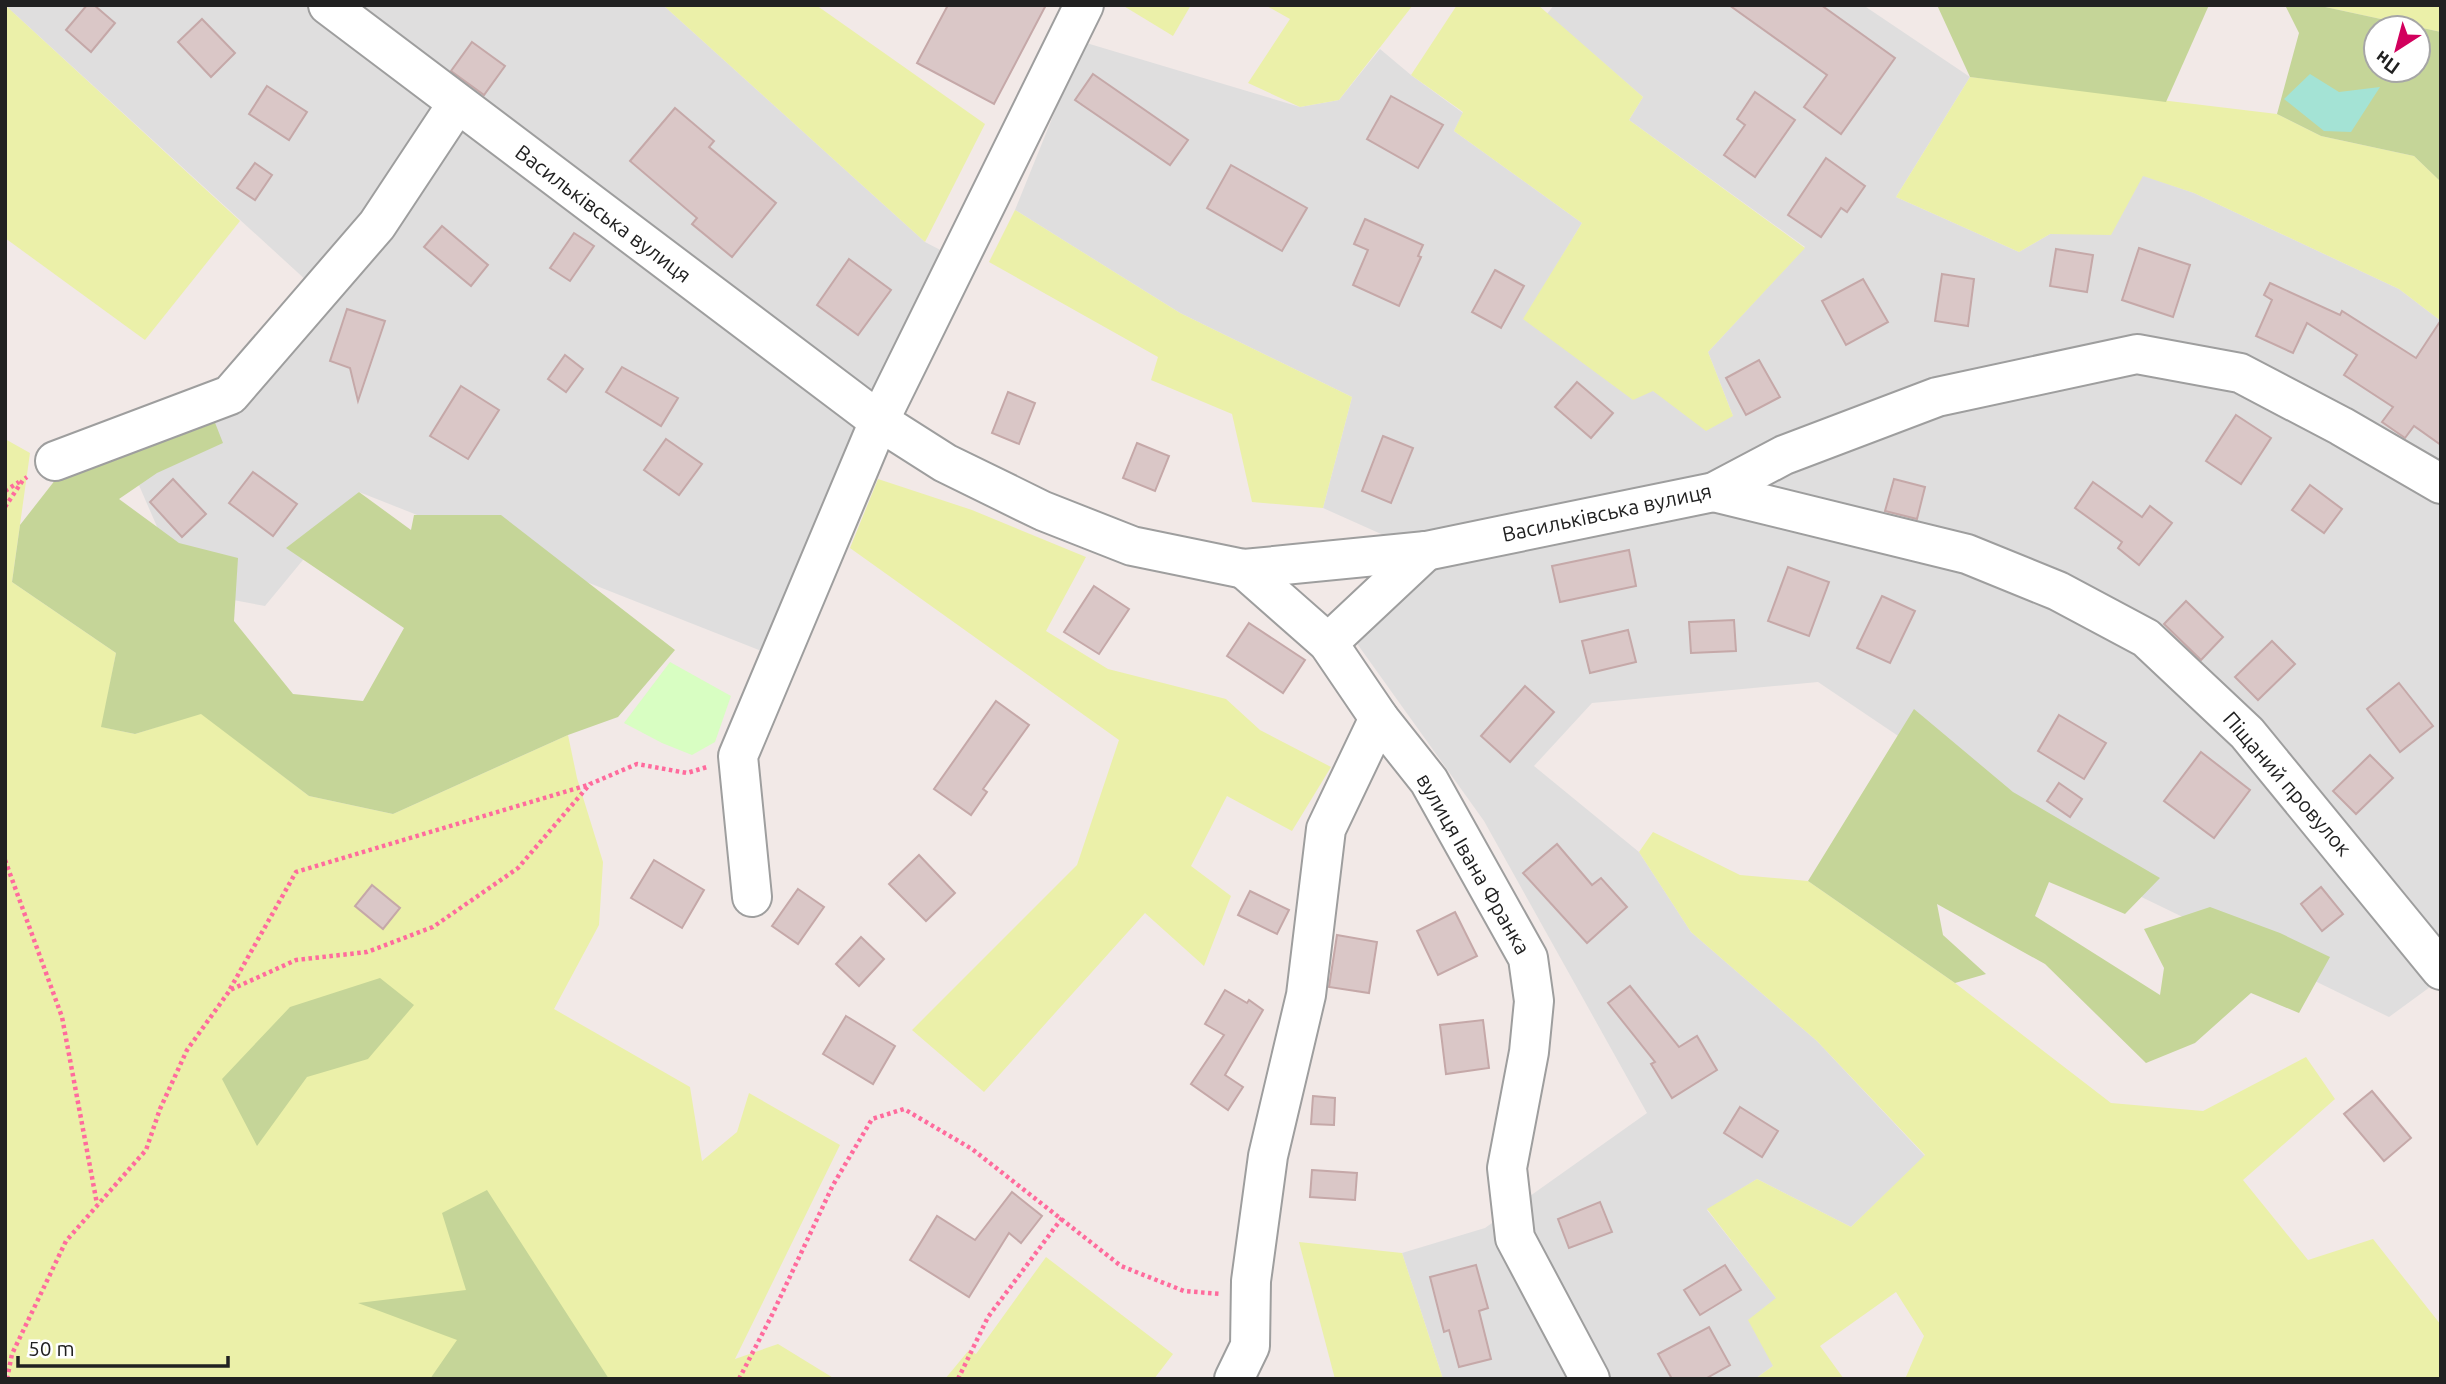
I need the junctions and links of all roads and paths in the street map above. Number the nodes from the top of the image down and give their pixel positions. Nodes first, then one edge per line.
1 (328, 5) edge
2 (1084, 5) edge
3 (457, 104) junction
4 (879, 421) junction
5 (39, 471) joint
6 (2441, 484) edge
7 (5, 491) edge
8 (1714, 492) junction
9 (1426, 551) junction
10 (1244, 569) junction
11 (1328, 643) junction
12 (1379, 718) junction
13 (738, 756) junction
14 (590, 784) junction
15 (5, 860) edge
16 (751, 897) dead end
17 (2439, 963) edge
18 (230, 990) junction
19 (97, 1205) junction
20 (1062, 1218) junction
21 (1251, 1280) junction
22 (12, 1354) junction
23 (5, 1360) edge
24 (7, 1379) edge
25 (739, 1379) edge
26 (958, 1379) edge
27 (1234, 1379) edge
28 (1590, 1379) edge

1 - 3 street, Васильківська вулиця
2 - 4 street
3 - 4 street, Васильківська вулиця
3 - 5 street
4 - 10 street, Васильківська вулиця
4 - 13 street
5 - 7 path
6 - 8 street, Васильківська вулиця
8 - 9 street, Васильківська вулиця
8 - 17 street, Піщаний провулок
9 - 10 street, Васильківська вулиця
9 - 11 street
10 - 11 street, вулиця Івана Франка
11 - 12 street, вулиця Івана Франка
12 - 21 street
12 - 28 street, вулиця Івана Франка
13 - 14 path
13 - 16 street
14 - 18 path
14 - 18 path
15 - 19 path
18 - 19 path
19 - 22 path
20 - 21 path
20 - 25 path
20 - 26 path
21 - 27 street
22 - 23 path
22 - 24 path

